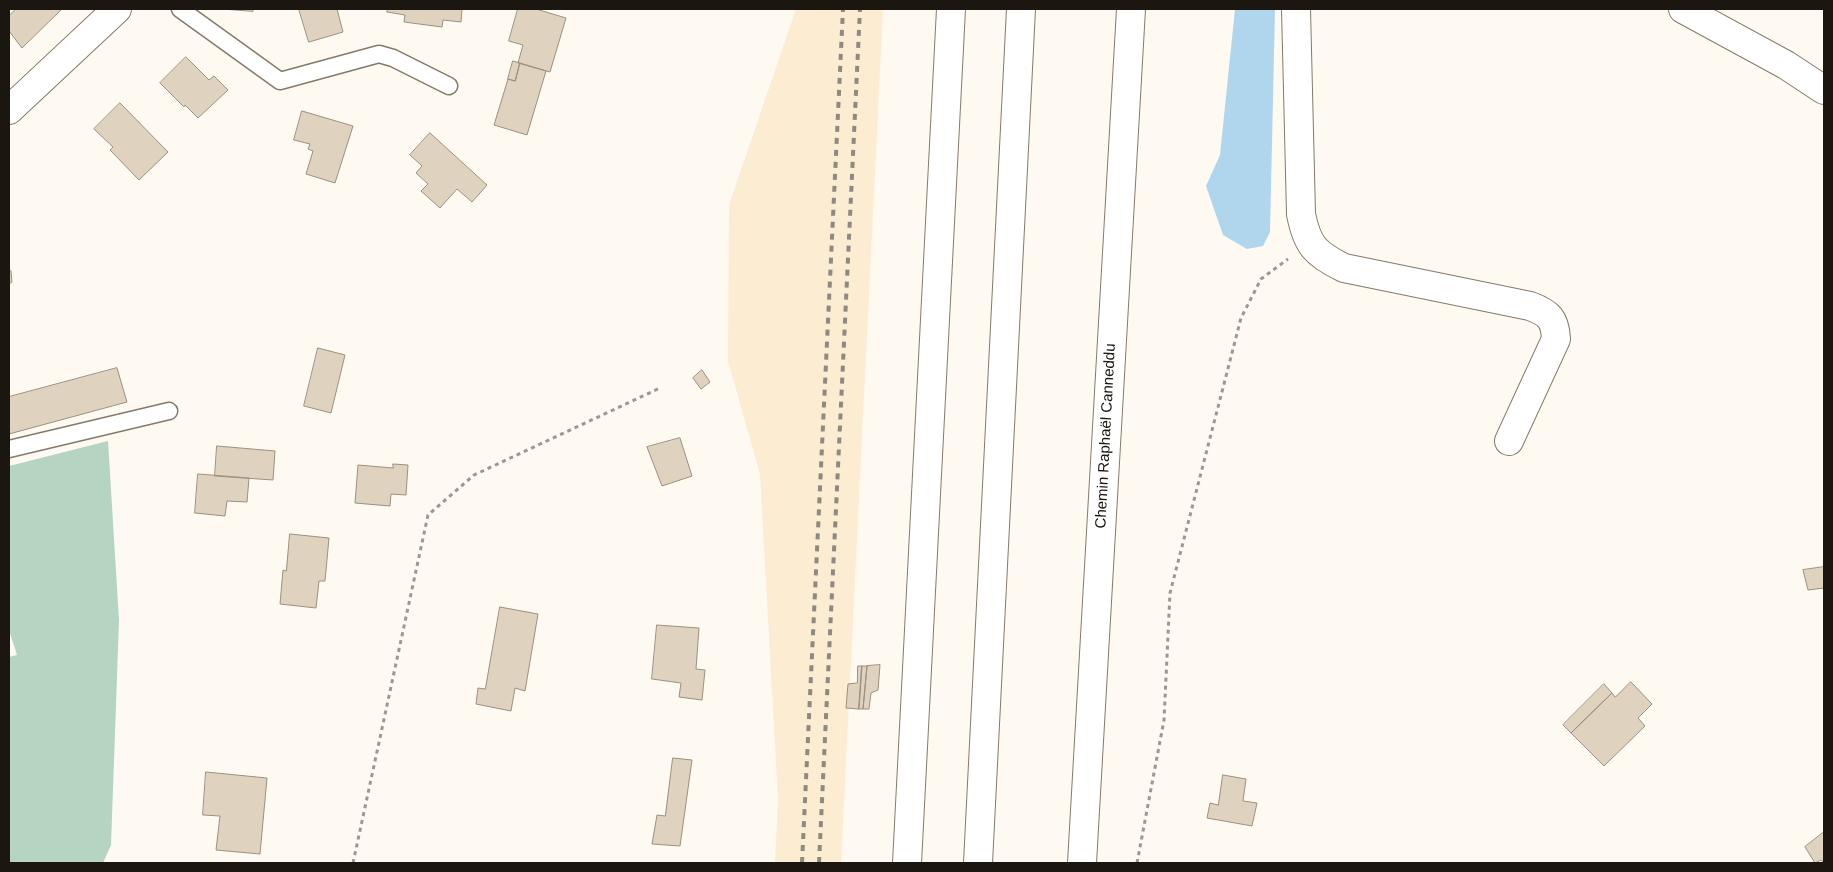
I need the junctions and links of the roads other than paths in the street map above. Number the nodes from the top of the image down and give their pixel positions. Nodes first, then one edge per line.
1 (116, 9) edge
2 (180, 9) edge
3 (951, 9) edge
4 (1021, 9) edge
5 (1131, 9) edge
6 (1296, 9) edge
7 (1684, 9) edge
8 (449, 86) dead end
9 (1824, 90) edge
10 (9, 110) edge
11 (169, 411) dead end
12 (1510, 441) dead end
13 (9, 449) edge
14 (907, 863) edge
15 (978, 863) edge
16 (1082, 863) edge

1 - 10 main road
2 - 8 lane
3 - 14 main road
4 - 15 main road
5 - 16 main road, Chemin Raphaël Canneddu
6 - 12 main road
7 - 9 main road
11 - 13 lane

